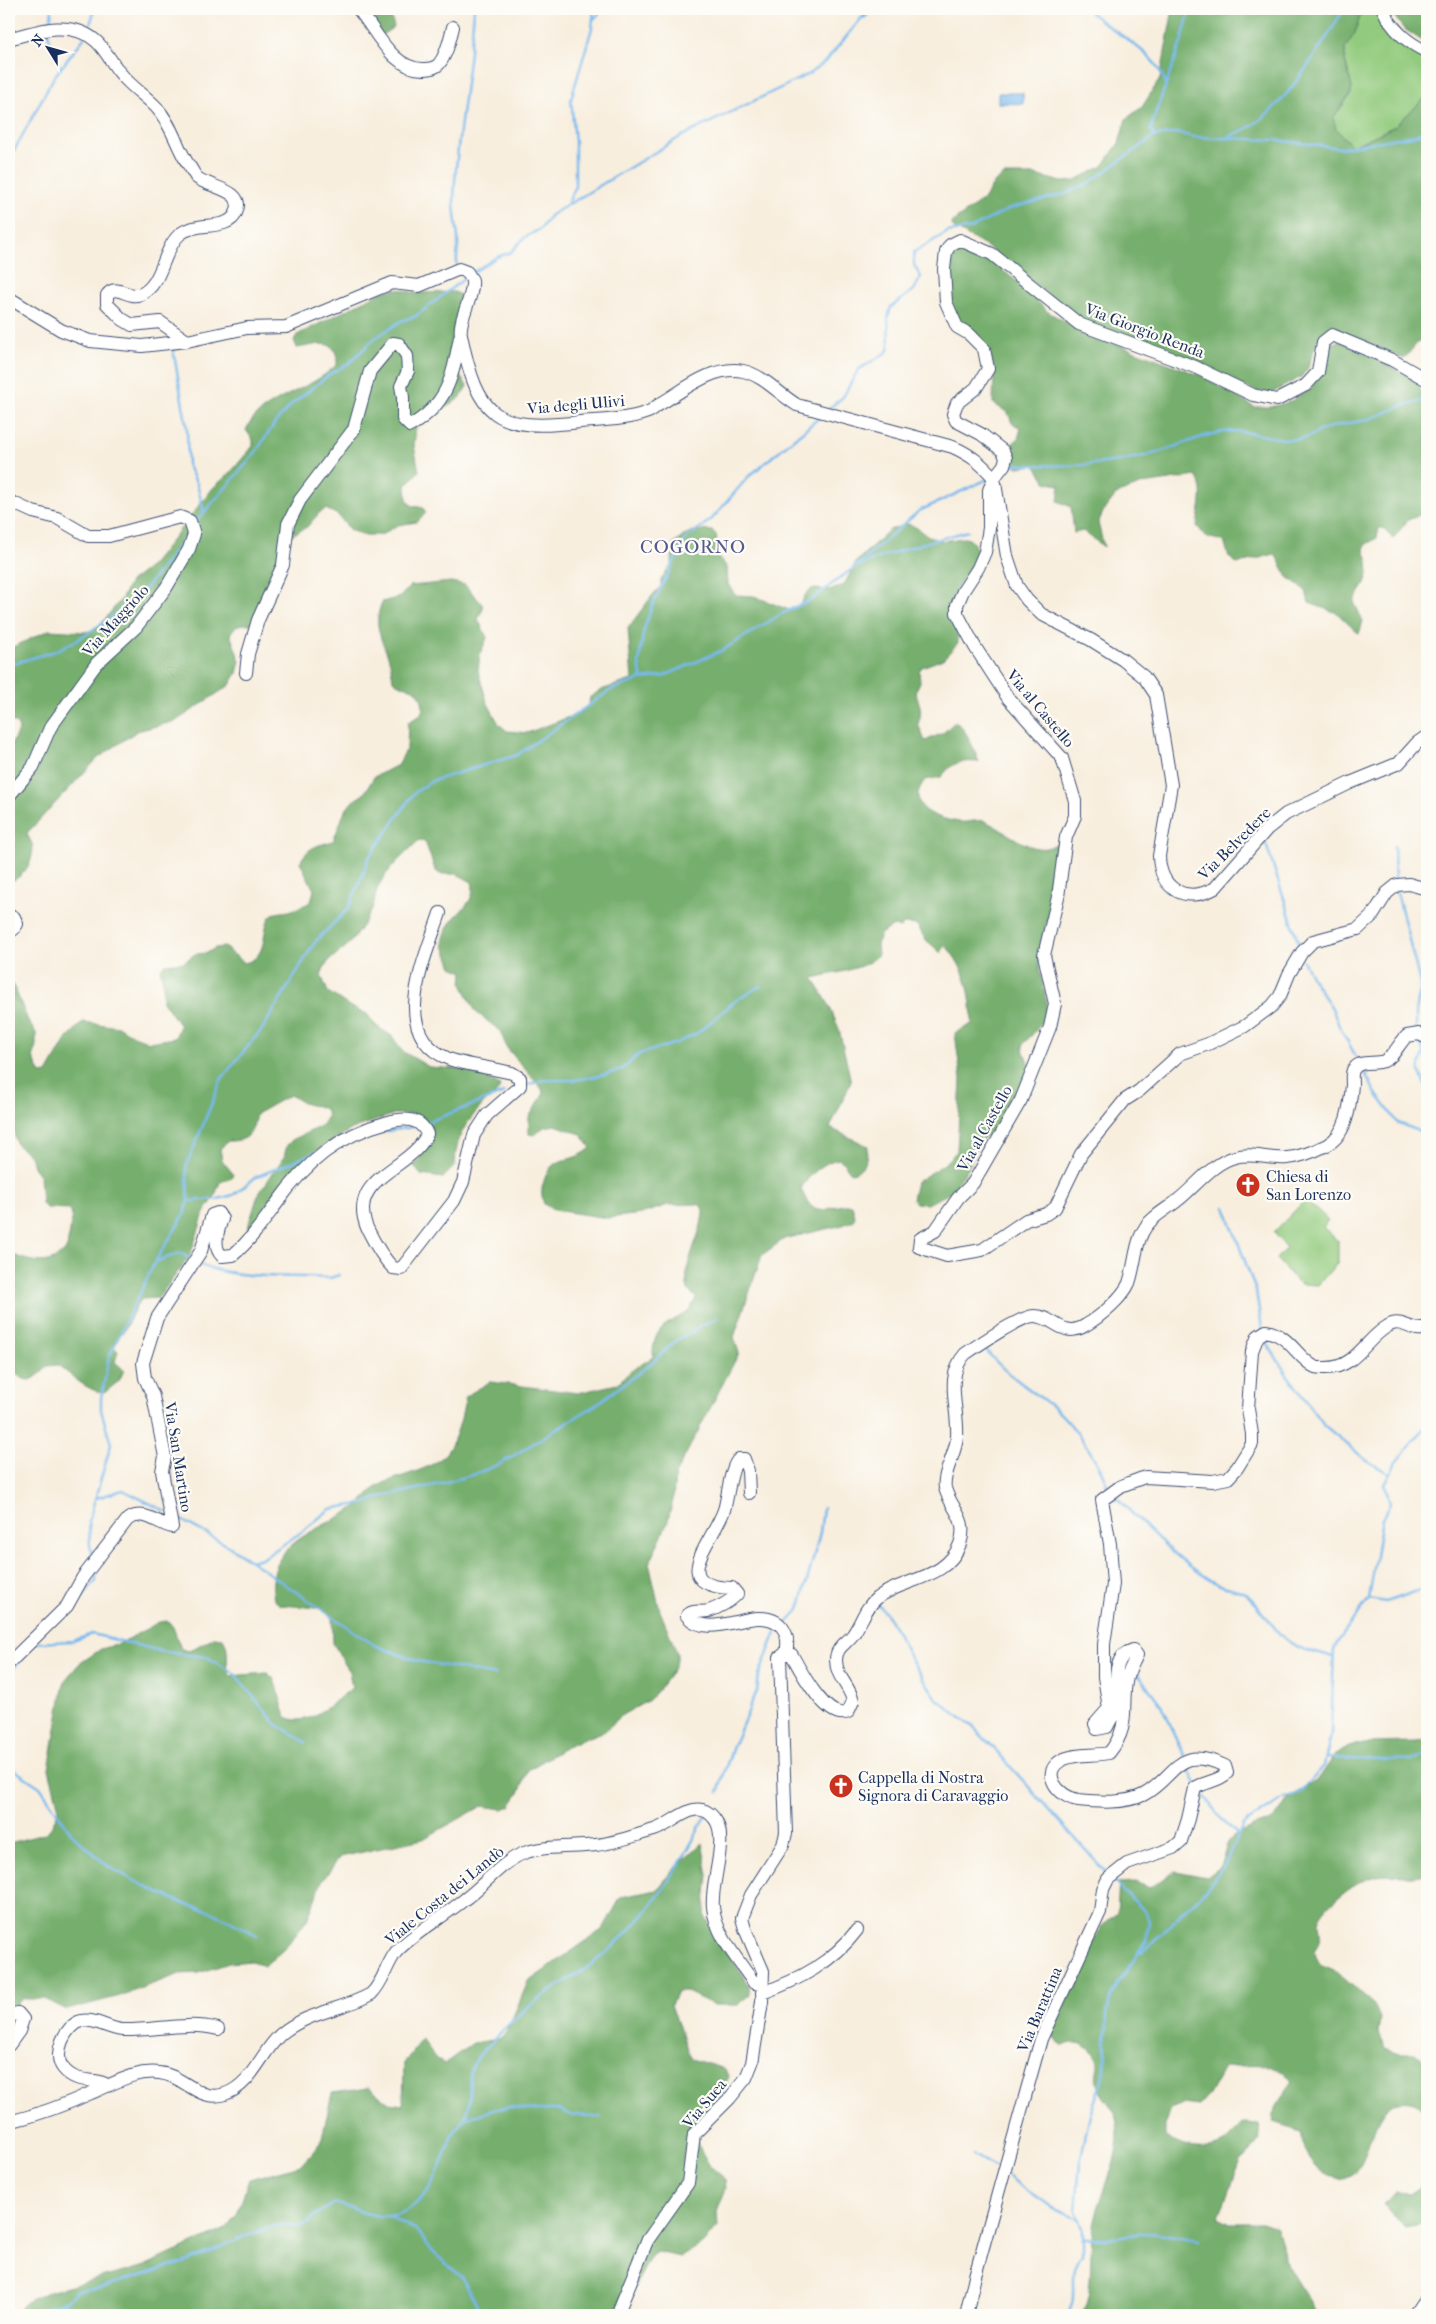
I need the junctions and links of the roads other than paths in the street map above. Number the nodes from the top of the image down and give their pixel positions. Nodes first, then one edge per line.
1 (358, 9) edge
2 (1383, 9) edge
3 (453, 27) dead end
4 (9, 39) edge
5 (1427, 52) edge
6 (9, 298) edge
7 (461, 332) junction
8 (187, 341) junction
9 (1427, 380) edge
10 (994, 478) junction
11 (9, 501) edge
12 (246, 673) dead end
13 (1427, 736) edge
14 (9, 796) edge
15 (1427, 889) edge
16 (440, 913) dead end
17 (9, 916) edge
18 (9, 932) edge
19 (1427, 1038) edge
20 (1427, 1328) edge
21 (749, 1493) dead end
22 (786, 1652) junction
23 (9, 1663) edge
24 (858, 1930) dead end
25 (762, 1989) junction
26 (9, 2018) edge
27 (218, 2029) dead end
28 (9, 2045) edge
29 (108, 2086) junction
30 (9, 2122) edge
31 (1427, 2296) edge
32 (617, 2315) edge
33 (966, 2315) edge
34 (1414, 2315) edge

1 - 3 street
2 - 5 street
4 - 8 street
6 - 8 street, Via degli Ulivi
7 - 8 street, Via degli Ulivi
7 - 10 street, Via degli Ulivi
7 - 12 street
9 - 10 street, Via Giorgio Renda
10 - 13 street, Via Belvedere
10 - 15 street, Via al Castello
11 - 14 street, Via Maggiolo
16 - 23 street, Via San Martino
17 - 18 street
19 - 22 street
20 - 33 street, Via Barattina
21 - 22 street
22 - 25 street, Via Suea
24 - 25 street
25 - 29 street, Viale Costa dei Landò
25 - 32 street, Via Suea
26 - 28 street
27 - 29 street
29 - 30 street, Viale Costa dei Landò
31 - 34 street

